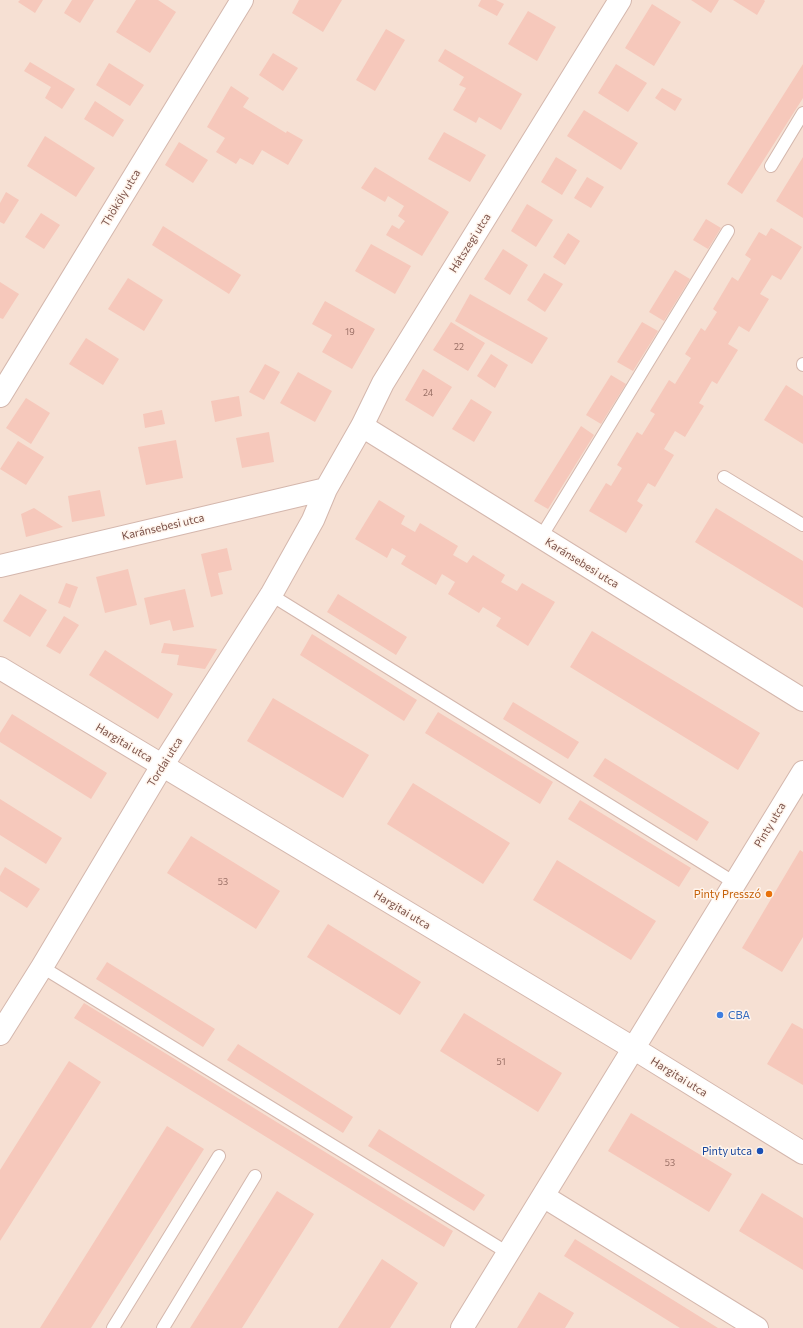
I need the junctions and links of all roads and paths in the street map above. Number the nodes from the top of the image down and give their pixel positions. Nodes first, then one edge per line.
1 (242, 0) edge
2 (620, 0) edge
3 (803, 113) edge
4 (771, 166) dead end
5 (728, 231) dead end
6 (0, 396) edge
7 (362, 426) junction
8 (724, 477) dead end
9 (326, 489) junction
10 (803, 526) edge
11 (541, 537) junction
12 (0, 566) edge
13 (271, 595) junction
14 (0, 668) edge
15 (803, 700) edge
16 (162, 766) junction
17 (803, 772) edge
18 (735, 883) junction
19 (42, 967) junction
20 (0, 1034) edge
21 (633, 1048) junction
22 (803, 1153) edge
23 (219, 1156) dead end
24 (254, 1176) dead end
25 (543, 1196) junction
26 (508, 1253) junction
27 (114, 1328) edge
28 (163, 1328) edge
29 (462, 1328) edge
30 (757, 1328) edge

1 - 6 street, Thököly utca
2 - 7 street, Hátszegi utca
3 - 4 lane
5 - 11 lane
7 - 9 street, Hátszegi utca
7 - 11 street, Karánsebesi utca
8 - 10 lane
9 - 12 street, Karánsebesi utca
9 - 13 street, Tordai utca
11 - 15 street, Karánsebesi utca
13 - 16 street, Tordai utca
13 - 18 lane
14 - 16 street, Hargitai utca
16 - 19 street, Tordai utca
16 - 21 street, Hargitai utca
17 - 18 street, Pinty utca
18 - 21 street, Pinty utca
19 - 20 street, Tordai utca
19 - 26 lane
21 - 22 street, Hargitai utca
21 - 25 street, Pinty utca
23 - 27 lane
24 - 28 lane
25 - 26 street, Pinty utca
25 - 30 street
26 - 29 street, Pinty utca

